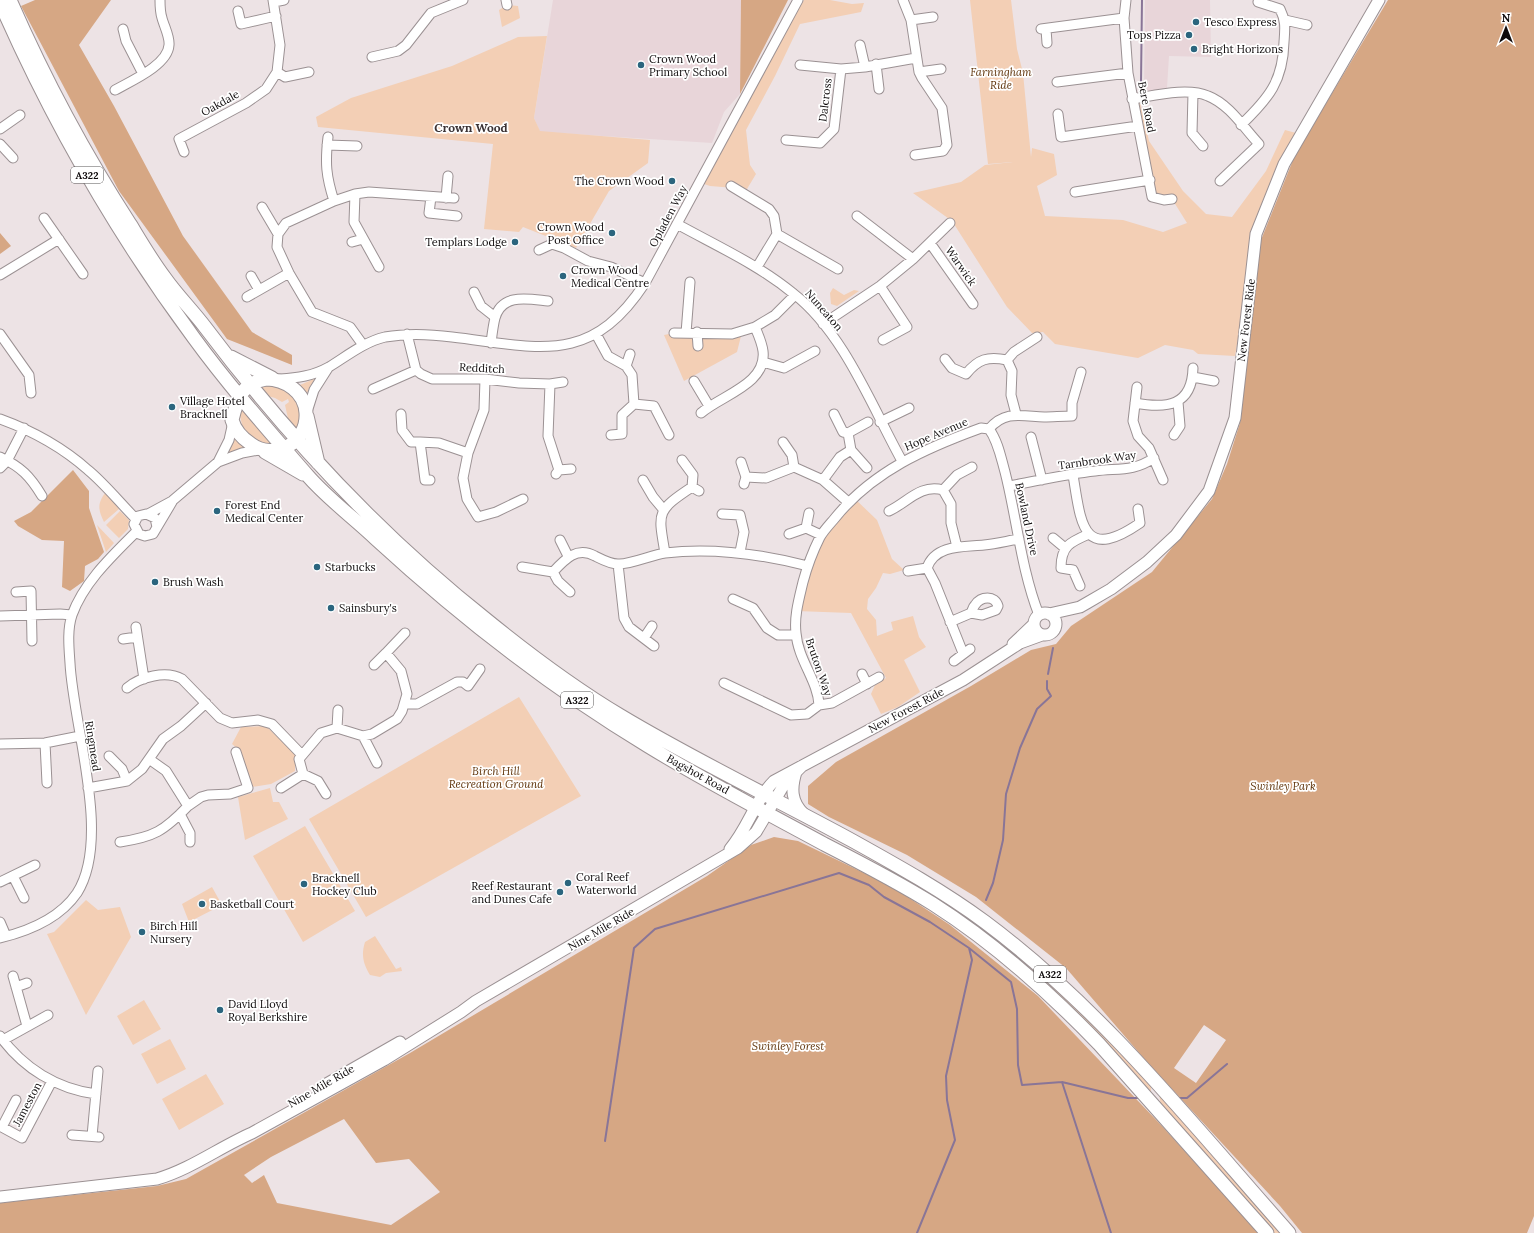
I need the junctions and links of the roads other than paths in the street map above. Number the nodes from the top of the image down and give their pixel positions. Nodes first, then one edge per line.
1 (10, 0) edge
2 (160, 0) edge
3 (284, 0) edge
4 (463, 0) edge
5 (798, 0) edge
6 (904, 0) edge
7 (1126, 0) edge
8 (1379, 0) edge
9 (273, 1) edge
10 (0, 2) edge
11 (1258, 2) dead end
12 (448, 3) edge
13 (238, 11) dead end
14 (276, 16) junction
15 (933, 17) dead end
16 (1124, 18) junction
17 (911, 20) junction
18 (1285, 20) junction
19 (1308, 25) dead end
20 (123, 29) dead end
21 (1047, 43) dead end
22 (860, 45) dead end
23 (372, 57) dead end
24 (916, 58) junction
25 (876, 64) junction
26 (800, 65) dead end
27 (865, 67) junction
28 (841, 69) junction
29 (941, 69) dead end
30 (277, 72) junction
31 (309, 72) dead end
32 (919, 72) junction
33 (1128, 73) junction
34 (143, 74) junction
35 (1057, 82) dead end
36 (879, 89) dead end
37 (115, 90) dead end
38 (1192, 93) junction
39 (1132, 99) junction
40 (1058, 114) dead end
41 (20, 115) dead end
42 (1241, 125) junction
43 (1138, 126) junction
44 (0, 129) edge
45 (786, 140) dead end
46 (0, 144) edge
47 (357, 146) dead end
48 (1202, 146) dead end
49 (184, 152) dead end
50 (915, 155) dead end
51 (12, 158) dead end
52 (448, 176) dead end
53 (1150, 180) junction
54 (1220, 181) dead end
55 (731, 186) dead end
56 (1075, 192) dead end
57 (355, 194) junction
58 (431, 197) junction
59 (1172, 199) dead end
60 (334, 201) junction
61 (262, 207) dead end
62 (457, 216) dead end
63 (857, 216) dead end
64 (44, 218) dead end
65 (950, 223) dead end
66 (677, 224) junction
67 (278, 234) junction
68 (777, 234) junction
69 (58, 239) junction
70 (363, 239) junction
71 (352, 242) dead end
72 (930, 243) junction
73 (539, 250) dead end
74 (913, 259) junction
75 (379, 267) dead end
76 (757, 267) junction
77 (838, 269) dead end
78 (289, 272) junction
79 (83, 274) dead end
80 (0, 275) edge
81 (251, 276) dead end
82 (645, 283) junction
83 (880, 286) junction
84 (691, 287) dead end
85 (260, 290) junction
86 (474, 292) dead end
87 (795, 295) junction
88 (247, 297) dead end
89 (548, 301) dead end
90 (973, 304) dead end
91 (495, 317) junction
92 (823, 324) junction
93 (755, 327) junction
94 (697, 332) junction
95 (674, 333) dead end
96 (686, 333) junction
97 (0, 334) edge
98 (407, 334) junction
99 (596, 334) junction
100 (1037, 337) dead end
101 (883, 340) dead end
102 (491, 343) junction
103 (364, 345) junction
104 (698, 346) dead end
105 (815, 351) dead end
106 (226, 354) junction
107 (630, 354) dead end
108 (945, 359) dead end
109 (1007, 360) junction
110 (763, 362) junction
111 (626, 366) junction
112 (329, 367) junction
113 (416, 370) junction
114 (1081, 372) dead end
115 (224, 377) junction
116 (275, 379) junction
117 (486, 379) junction
118 (694, 381) dead end
119 (1214, 381) dead end
120 (563, 382) dead end
121 (550, 384) junction
122 (249, 386) junction
123 (1137, 388) dead end
124 (373, 389) dead end
125 (31, 393) dead end
126 (239, 396) junction
127 (1178, 402) junction
128 (1135, 403) junction
129 (634, 404) junction
130 (709, 406) junction
131 (910, 408) dead end
132 (701, 413) dead end
133 (306, 414) junction
134 (401, 414) dead end
135 (834, 414) dead end
136 (1016, 414) junction
137 (0, 419) edge
138 (232, 421) junction
139 (868, 422) dead end
140 (880, 422) junction
141 (24, 428) junction
142 (989, 429) junction
143 (848, 433) junction
144 (611, 435) dead end
145 (669, 435) dead end
146 (1174, 435) dead end
147 (1031, 437) dead end
148 (296, 440) junction
149 (420, 442) junction
150 (783, 442) dead end
151 (286, 449) junction
152 (851, 450) junction
153 (262, 451) junction
154 (468, 453) junction
155 (1154, 458) junction
156 (4, 459) edge
157 (682, 460) dead end
158 (902, 461) junction
159 (218, 462) junction
160 (741, 462) dead end
161 (318, 464) junction
162 (794, 467) junction
163 (972, 467) dead end
164 (0, 468) edge
165 (868, 468) dead end
166 (571, 469) dead end
167 (1073, 475) junction
168 (310, 478) junction
169 (642, 480) dead end
170 (823, 480) junction
171 (1042, 480) junction
172 (1163, 480) dead end
173 (424, 481) dead end
174 (1008, 486) junction
175 (943, 490) junction
176 (42, 496) dead end
177 (523, 499) dead end
178 (172, 501) junction
179 (848, 502) junction
180 (663, 508) junction
181 (1138, 509) dead end
182 (889, 511) dead end
183 (809, 513) dead end
184 (148, 514) junction
185 (722, 514) dead end
186 (136, 519) junction
187 (157, 526) junction
188 (806, 528) junction
189 (136, 532) junction
190 (789, 534) dead end
191 (1089, 534) junction
192 (821, 535) junction
193 (1053, 538) dead end
194 (1019, 539) junction
195 (560, 540) dead end
196 (957, 547) junction
197 (1065, 548) junction
198 (740, 552) junction
199 (664, 553) junction
200 (568, 556) junction
201 (618, 564) junction
202 (808, 566) junction
203 (522, 567) dead end
204 (927, 568) junction
205 (549, 571) junction
206 (908, 571) dead end
207 (1080, 586) dead end
208 (16, 592) dead end
209 (570, 592) dead end
210 (452, 599) junction
211 (733, 599) dead end
212 (1080, 607) junction
213 (971, 613) dead end
214 (31, 614) junction
215 (72, 615) junction
216 (0, 616) edge
217 (1040, 618) junction
218 (950, 622) junction
219 (1056, 624) junction
220 (652, 626) dead end
221 (405, 633) dead end
222 (796, 635) junction
223 (1042, 635) junction
224 (644, 638) junction
225 (123, 639) dead end
226 (32, 641) dead end
227 (654, 646) dead end
228 (1007, 650) junction
229 (386, 653) junction
230 (954, 661) dead end
231 (374, 665) dead end
232 (480, 669) dead end
233 (862, 674) dead end
234 (879, 677) dead end
235 (144, 679) junction
236 (724, 683) dead end
237 (867, 684) junction
238 (129, 686) dead end
239 (206, 703) junction
240 (404, 704) junction
241 (819, 705) junction
242 (338, 710) dead end
243 (337, 728) junction
244 (80, 736) junction
245 (364, 736) junction
246 (45, 743) junction
247 (0, 744) edge
248 (236, 752) dead end
249 (301, 754) junction
250 (110, 756) dead end
251 (149, 759) junction
252 (377, 763) dead end
253 (799, 768) junction
254 (303, 774) junction
255 (126, 781) junction
256 (47, 783) dead end
257 (88, 788) junction
258 (281, 788) dead end
259 (326, 794) dead end
260 (766, 803) junction
261 (188, 806) junction
262 (180, 814) junction
263 (805, 816) junction
264 (120, 842) dead end
265 (190, 842) dead end
266 (35, 865) dead end
267 (13, 876) junction
268 (0, 882) edge
269 (24, 898) dead end
270 (0, 922) edge
271 (3, 937) edge
272 (13, 976) dead end
273 (27, 983) dead end
274 (16, 987) junction
275 (48, 1015) dead end
276 (27, 1026) junction
277 (1, 1038) edge
278 (98, 1072) dead end
279 (52, 1081) junction
280 (96, 1094) junction
281 (16, 1100) dead end
282 (1, 1127) edge
283 (72, 1135) dead end
284 (0, 1197) edge
285 (1267, 1233) edge
286 (1289, 1233) edge

1 - 106 highway, A322
2 - 34 street
3 - 9 street, Oakdale
4 - 12 street
5 - 66 street, Opladen Way
6 - 17 street
7 - 16 street, Bere Road
8 - 212 main road, New Forest Ride
9 - 14 street, Oakdale
10 - 115 highway, A322
11 - 18 street
12 - 23 street
13 - 14 street
14 - 30 street, Oakdale
15 - 17 street
16 - 21 street
16 - 33 street, Bere Road
17 - 24 street
18 - 19 street
18 - 42 street
20 - 34 street
22 - 27 street
24 - 25 street, Dalcross
24 - 32 street
25 - 27 street, Dalcross
25 - 36 street
26 - 28 street, Dalcross
27 - 28 street, Dalcross
28 - 45 street, Dalcross
29 - 32 street
30 - 31 street
30 - 49 street, Oakdale
32 - 50 street
33 - 35 street
33 - 39 street, Bere Road
34 - 37 street
38 - 39 street
38 - 42 street
38 - 48 street
39 - 43 street, Bere Road
40 - 43 street
41 - 44 street
42 - 54 street
43 - 53 street, Bere Road
46 - 51 street
47 - 60 street
52 - 58 street
53 - 56 street
53 - 59 street, Bere Road
55 - 68 street
57 - 58 street
57 - 60 street
57 - 70 street
58 - 62 street
60 - 67 street
61 - 67 street
63 - 74 street
64 - 69 street
65 - 72 street, Warwick
66 - 76 street, Nuneaton
66 - 82 street, Opladen Way
67 - 78 street
68 - 76 street
68 - 77 street
69 - 79 street
69 - 80 street
70 - 71 street
70 - 75 street
72 - 74 street, Warwick
72 - 90 street, Warwick
73 - 82 street
74 - 83 street, Warwick
76 - 87 street, Nuneaton
78 - 85 street
78 - 103 street
81 - 85 street
82 - 99 street, Opladen Way
83 - 92 street, Warwick
83 - 101 street
84 - 96 street
85 - 88 street
86 - 91 street
87 - 92 street, Nuneaton
87 - 93 street
89 - 91 street
91 - 102 street
92 - 140 street, Nuneaton
93 - 94 street
93 - 110 street
94 - 96 street
94 - 104 street
95 - 96 street
97 - 125 street
98 - 102 street, Opladen Way
98 - 103 street, Opladen Way
98 - 113 street
99 - 102 street, Opladen Way
99 - 111 street
100 - 109 street
103 - 112 street, Opladen Way
105 - 110 street
106 - 116 highway, A322
106 - 122 highway, A322
107 - 111 street
108 - 109 street
109 - 136 street
110 - 130 street
111 - 129 street
112 - 116 street, Opladen Way
112 - 133 street, Opladen Way
113 - 117 street, Redditch
113 - 124 street
114 - 136 street, Hope Avenue
115 - 126 highway, A322
115 - 138 highway, A322
116 - 122 highway
116 - 133 highway
117 - 121 street, Redditch
117 - 154 street
118 - 130 street
119 - 127 street
120 - 121 street, Redditch
121 - 166 street
122 - 126 highway
122 - 148 highway, A322
123 - 128 street, Tarnbrook Way
126 - 138 highway
126 - 151 highway, A322
127 - 128 street
127 - 146 street
128 - 155 street, Tarnbrook Way
129 - 144 street
129 - 145 street
130 - 132 street
131 - 140 street
133 - 148 highway
133 - 161 highway, A322
134 - 149 street
135 - 143 street
136 - 142 street, Hope Avenue
137 - 141 street
138 - 153 highway
138 - 159 street
139 - 143 street
140 - 158 street, Nuneaton
141 - 156 street
141 - 186 street
142 - 158 street, Hope Avenue
142 - 174 street, Bowland Drive
143 - 152 street
147 - 171 street
148 - 151 highway
148 - 161 highway, A322
149 - 154 street
149 - 173 street
150 - 162 street
151 - 153 highway
151 - 168 highway, A322
152 - 165 street
152 - 170 street
153 - 159 street
153 - 168 highway, A322
154 - 177 street
155 - 167 street, Tarnbrook Way
155 - 172 street, Tarnbrook Way
156 - 164 street
156 - 176 street
157 - 180 street
158 - 179 street, Bruton Way
159 - 178 street
160 - 162 street
161 - 210 highway, A322
162 - 170 street
163 - 175 street
167 - 171 street, Tarnbrook Way
167 - 191 street
168 - 210 highway, A322
169 - 180 street
170 - 179 street
171 - 174 street, Tarnbrook Way
174 - 194 street, Bowland Drive
175 - 182 street
175 - 196 street
178 - 184 street
178 - 187 street
179 - 192 street, Bruton Way
180 - 199 street
181 - 191 street
183 - 188 street
184 - 186 street
184 - 187 street
185 - 198 street
186 - 189 street
187 - 189 street
188 - 190 street
188 - 192 street
189 - 215 street, Ringmead
191 - 197 street
192 - 202 street, Bruton Way
193 - 197 street
194 - 196 street
194 - 217 street, Bowland Drive
195 - 200 street
196 - 204 street
197 - 207 street
198 - 199 street
198 - 202 street
199 - 201 street
200 - 201 street
200 - 205 street
201 - 224 street
202 - 222 street, Bruton Way
203 - 205 street
204 - 206 street
204 - 218 street
205 - 209 street
208 - 214 street
210 - 260 highway, Bagshot Road / A322
210 - 260 highway, Bagshot Road / A322
211 - 222 street
212 - 217 main road, New Forest Ride
212 - 219 main road, New Forest Ride
213 - 218 street
214 - 215 street
214 - 216 street
214 - 226 street
215 - 244 street, Ringmead
217 - 219 main road
217 - 223 main road
217 - 228 main road, New Forest Ride
218 - 230 street
219 - 223 main road
220 - 224 street
221 - 229 street
222 - 241 street, Bruton Way
223 - 228 main road, New Forest Ride
224 - 227 street
225 - 235 street
228 - 253 main road, New Forest Ride
229 - 231 street
229 - 240 street
232 - 240 street
233 - 237 street
234 - 237 street
235 - 238 street
235 - 239 street
236 - 241 street, Bruton Way
237 - 241 street
239 - 249 street
239 - 251 street
240 - 245 street
242 - 243 street
243 - 245 street
243 - 249 street
244 - 246 street
244 - 257 street, Ringmead
245 - 252 street
246 - 247 street
246 - 256 street
248 - 261 street
249 - 254 street
250 - 255 street
251 - 255 street
251 - 261 street
253 - 260 main road, New Forest Ride
253 - 263 main road
254 - 258 street
254 - 259 street
255 - 257 street
257 - 271 street, Ringmead
260 - 263 highway, Bagshot Road / A322
260 - 284 main road, Nine Mile Ride
260 - 285 highway, Bagshot Road / A322
261 - 262 street
262 - 264 street
262 - 265 street
263 - 286 highway, Bagshot Road / A322
266 - 267 street
267 - 268 street
267 - 269 street
270 - 271 street
272 - 274 street
273 - 274 street
274 - 276 street
275 - 276 street, Jameston
276 - 277 street, Jameston
277 - 279 street, Jameston
278 - 280 street
279 - 280 street, Jameston
279 - 282 street, Jameston
280 - 283 street
281 - 282 street, Jameston

